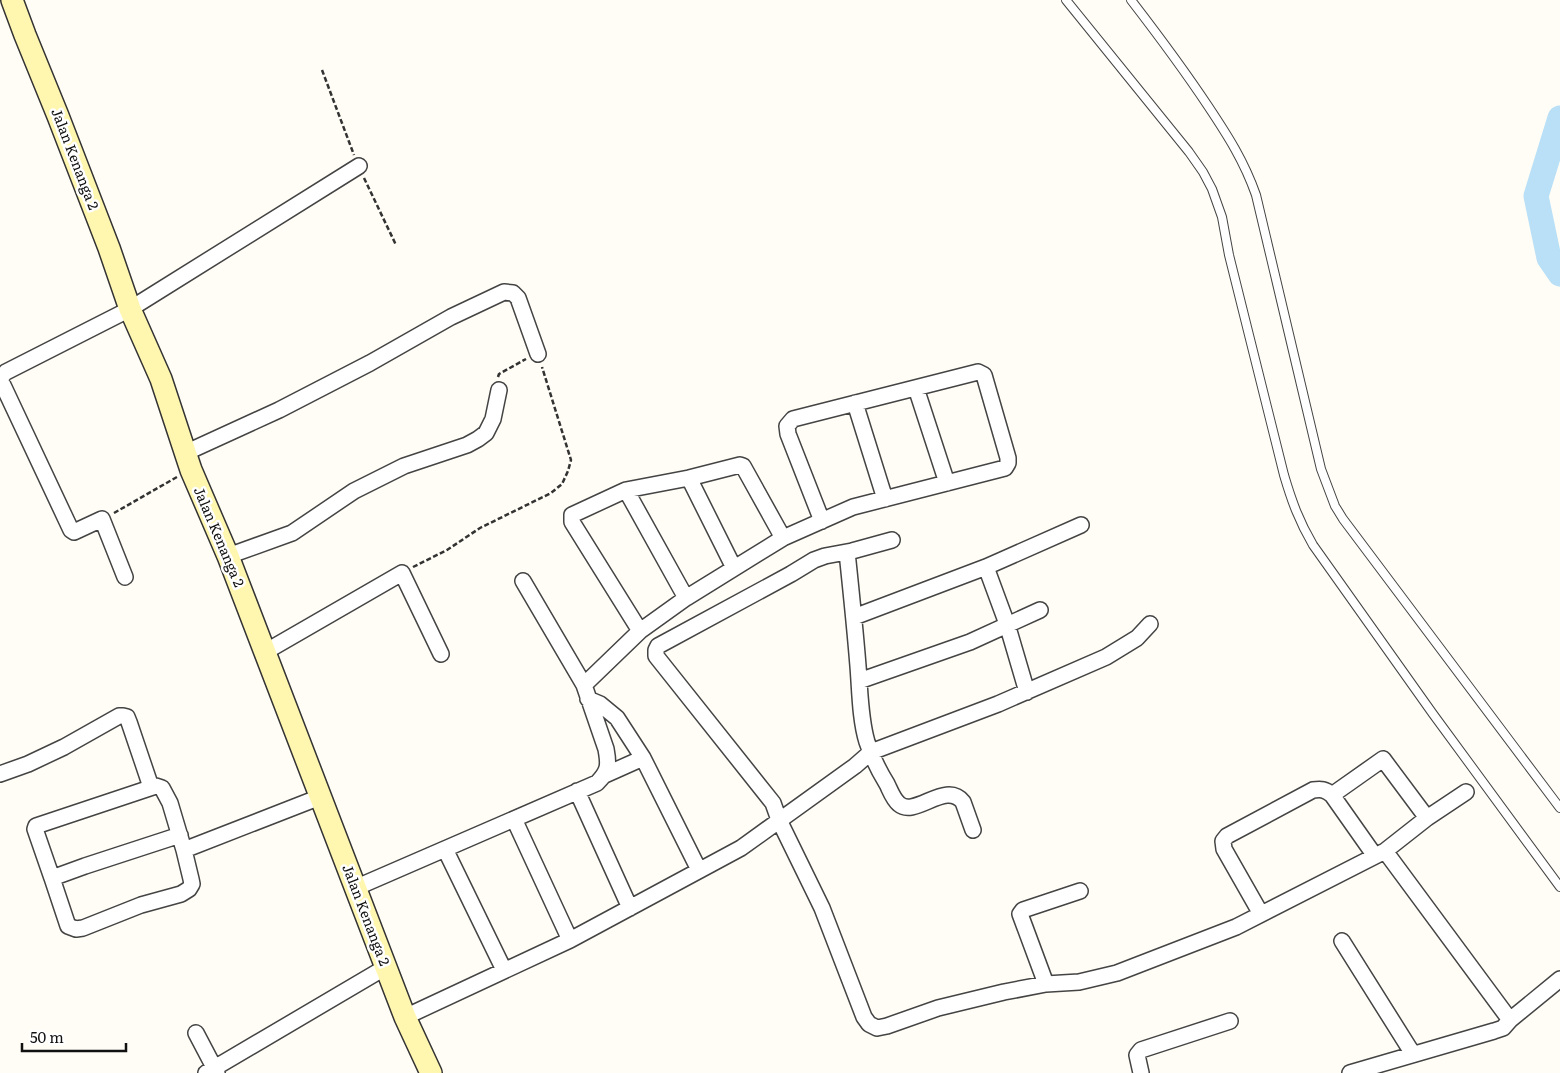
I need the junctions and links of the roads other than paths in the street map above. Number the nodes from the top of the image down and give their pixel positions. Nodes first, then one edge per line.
1 (12, 0) edge
2 (1066, 0) edge
3 (1131, 0) edge
4 (359, 166) road end
5 (130, 309) junction
6 (538, 354) road end
7 (916, 388) junction
8 (499, 390) road end
9 (855, 403) junction
10 (188, 462) junction
11 (689, 478) junction
12 (947, 483) junction
13 (626, 490) junction
14 (885, 499) junction
15 (822, 520) junction
16 (1081, 525) dead end
17 (783, 538) junction
18 (892, 540) dead end
19 (847, 552) junction
20 (228, 556) junction
21 (986, 566) junction
22 (734, 568) junction
23 (125, 577) dead end
24 (523, 581) dead end
25 (686, 598) junction
26 (1040, 610) dead end
27 (854, 617) junction
28 (1006, 624) junction
29 (1150, 624) dead end
30 (640, 631) junction
31 (265, 652) junction
32 (441, 654) dead end
33 (859, 681) junction
34 (586, 692) junction
35 (1027, 692) junction
36 (871, 752) junction
37 (643, 758) junction
38 (0, 774) edge
39 (605, 775) junction
40 (151, 787) junction
41 (577, 791) junction
42 (1466, 792) dead end
43 (1332, 795) junction
44 (320, 797) junction
45 (1560, 808) edge
46 (1427, 818) junction
47 (514, 819) junction
48 (779, 820) junction
49 (973, 830) dead end
50 (182, 842) junction
51 (445, 849) junction
52 (1380, 853) junction
53 (699, 870) junction
54 (52, 878) junction
55 (1560, 887) edge
56 (356, 888) junction
57 (1080, 891) dead end
58 (630, 908) junction
59 (1261, 914) junction
60 (570, 940) junction
61 (1342, 941) dead end
62 (386, 967) junction
63 (504, 970) junction
64 (1560, 979) edge
65 (1046, 984) junction
66 (405, 1017) junction
67 (1230, 1020) dead end
68 (1510, 1020) junction
69 (196, 1033) dead end
70 (1414, 1054) junction
71 (213, 1071) edge
72 (431, 1073) edge
73 (1141, 1073) edge
74 (1350, 1073) edge

1 - 5 main road, Jalan Kenanga 2
2 - 55 lane
3 - 45 lane
4 - 5 street
5 - 10 main road, Jalan Kenanga 2
5 - 23 street
6 - 10 street
7 - 9 street
7 - 12 street
7 - 12 street
8 - 20 street
9 - 14 street
9 - 15 street
10 - 20 main road, Jalan Kenanga 2
11 - 13 street
11 - 17 street
11 - 22 street
12 - 14 street
13 - 25 street
13 - 30 street
14 - 15 street
15 - 17 street
16 - 21 street
17 - 22 street
18 - 19 street
19 - 27 street
19 - 48 street
20 - 31 main road, Jalan Kenanga 2
21 - 27 street
21 - 28 street
22 - 25 street
24 - 34 street
25 - 30 street
26 - 28 street
27 - 33 street
28 - 33 street
28 - 35 street
29 - 35 street
30 - 34 street
31 - 32 street
31 - 44 main road, Jalan Kenanga 2
33 - 36 street
34 - 37 street
34 - 39 street
35 - 36 street
36 - 48 street
36 - 49 street
37 - 39 street
37 - 53 street
38 - 40 street
39 - 41 street
40 - 50 street
40 - 54 street
41 - 47 street
41 - 58 street
42 - 46 street
43 - 46 street
43 - 52 street
43 - 59 street
44 - 50 street
44 - 56 main road, Jalan Kenanga 2
46 - 52 street
47 - 51 street
47 - 60 street
48 - 53 street
48 - 65 street
50 - 54 street
50 - 54 street
51 - 56 street
51 - 63 street
52 - 59 street
52 - 68 street
53 - 58 street
56 - 62 main road, Jalan Kenanga 2
57 - 65 street
58 - 60 street
59 - 65 street
60 - 63 street
61 - 70 street
62 - 66 main road, Jalan Kenanga 2
62 - 71 street
63 - 66 street
64 - 68 street
66 - 72 main road, Jalan Kenanga 2
67 - 73 street
68 - 70 street
69 - 71 street
70 - 74 street

